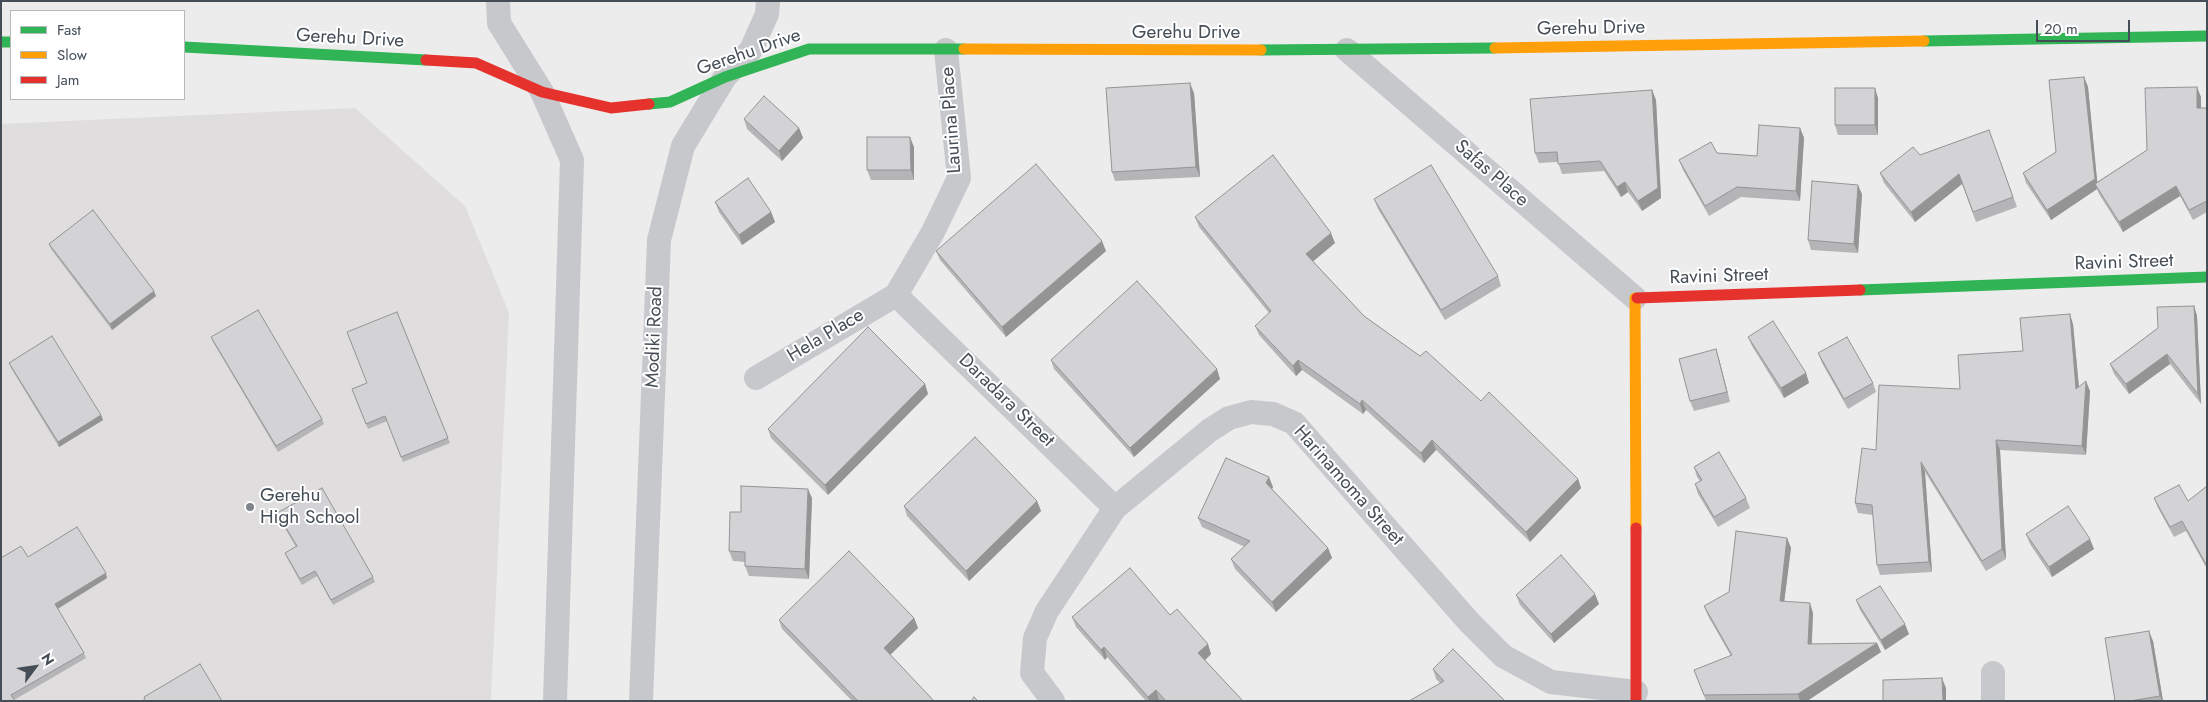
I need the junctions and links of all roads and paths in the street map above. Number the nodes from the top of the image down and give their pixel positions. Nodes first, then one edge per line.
1 (498, 1) edge
2 (768, 1) edge
3 (2207, 36) edge
4 (185, 47) edge
5 (946, 50) junction
6 (1347, 50) junction
7 (726, 77) junction
8 (542, 92) junction
9 (2207, 277) edge
10 (896, 295) junction
11 (1635, 298) junction
12 (756, 378) dead end
13 (1115, 508) junction
14 (1993, 673) dead end
15 (1636, 696) edge
16 (555, 701) edge
17 (641, 701) edge
18 (1053, 701) edge
19 (1993, 701) edge

1 - 8 street
2 - 7 street, Modiki Road
3 - 6 street, Gerehu Drive
4 - 8 street, Gerehu Drive
5 - 6 street, Gerehu Drive
5 - 7 street, Gerehu Drive
5 - 10 street, Laurina Place
6 - 11 street, Safas Place
7 - 8 street, Gerehu Drive
7 - 17 street, Modiki Road
8 - 16 street
9 - 11 street, Ravini Street
10 - 12 street, Hela Place
10 - 13 street, Daradara Street
11 - 15 street
13 - 15 street, Harinamoma Street
13 - 18 street, Harinamoma Street
14 - 19 street

